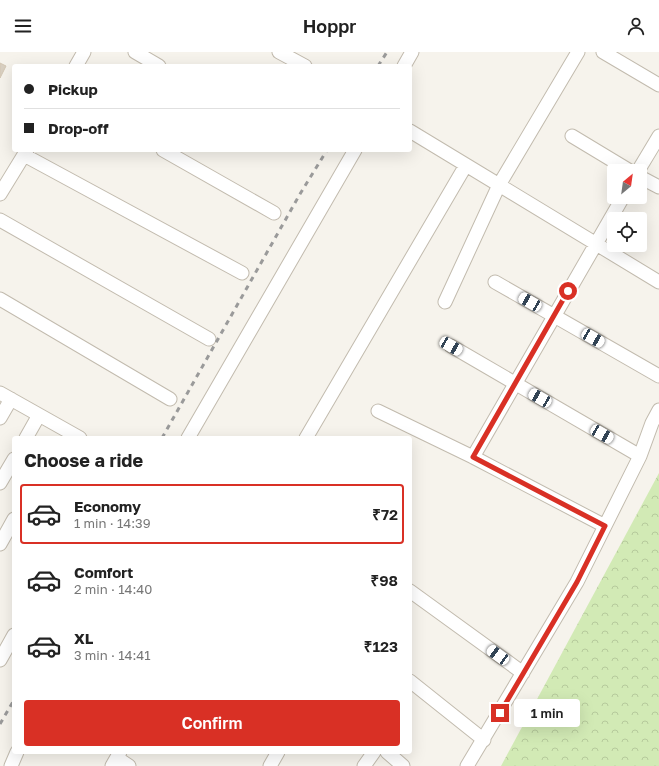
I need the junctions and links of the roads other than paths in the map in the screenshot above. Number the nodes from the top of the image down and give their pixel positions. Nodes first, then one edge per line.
1 (84, 52) edge
2 (135, 52) edge
3 (279, 52) edge
4 (412, 52) edge
5 (578, 52) edge
6 (604, 52) edge
7 (77, 64) edge
8 (156, 64) edge
9 (300, 64) edge
10 (405, 64) edge
11 (659, 85) edge
12 (412, 132) edge
13 (572, 136) dead end
14 (659, 136) edge
15 (25, 152) edge
16 (167, 152) edge
17 (354, 152) edge
18 (618, 164) edge
19 (642, 164) edge
20 (466, 165) junction
21 (647, 181) edge
22 (500, 185) junction
23 (659, 187) edge
24 (0, 194) edge
25 (619, 204) edge
26 (274, 213) dead end
27 (0, 220) edge
28 (595, 243) junction
29 (242, 273) dead end
30 (495, 282) dead end
31 (659, 282) edge
32 (0, 299) edge
33 (446, 302) dead end
34 (554, 316) junction
35 (209, 339) dead end
36 (451, 346) dead end
37 (659, 376) edge
38 (515, 384) junction
39 (5, 396) edge
40 (170, 399) dead end
41 (659, 410) edge
42 (378, 411) dead end
43 (40, 415) junction
44 (0, 418) edge
45 (63, 434) edge
46 (27, 436) edge
47 (189, 436) edge
48 (307, 436) edge
49 (640, 456) junction
50 (473, 457) junction
51 (12, 462) edge
52 (0, 483) edge
53 (12, 523) edge
54 (605, 526) junction
55 (0, 544) edge
56 (412, 592) edge
57 (12, 638) edge
58 (0, 659) edge
59 (523, 673) junction
60 (412, 688) edge
61 (484, 740) junction
62 (17, 754) edge
63 (277, 754) edge
64 (373, 754) edge
65 (389, 754) edge
66 (116, 759) edge
67 (11, 766) edge
68 (129, 766) edge
69 (270, 766) edge
70 (364, 766) edge
71 (403, 766) edge
72 (467, 766) edge

1 - 7 street
2 - 8 street
3 - 9 street
4 - 10 street
5 - 22 street
6 - 11 street
12 - 20 street
13 - 18 street
14 - 19 street
15 - 24 street
15 - 29 street
16 - 26 street
17 - 47 street
20 - 22 street
20 - 48 street
21 - 23 street
22 - 28 street
22 - 33 street
25 - 28 street
27 - 35 street
28 - 31 street
28 - 34 street
30 - 34 street
32 - 40 street
34 - 37 street
34 - 38 street
36 - 38 street
38 - 49 street
38 - 50 street
39 - 43 street
39 - 44 street
41 - 49 street
42 - 50 street
43 - 45 street
43 - 46 street
49 - 54 street
50 - 54 street
51 - 52 street
53 - 55 street
54 - 59 street
56 - 59 street
57 - 58 street
59 - 61 street
60 - 61 street
61 - 72 street
62 - 67 street
63 - 69 street
64 - 70 street
65 - 71 street
66 - 68 street

